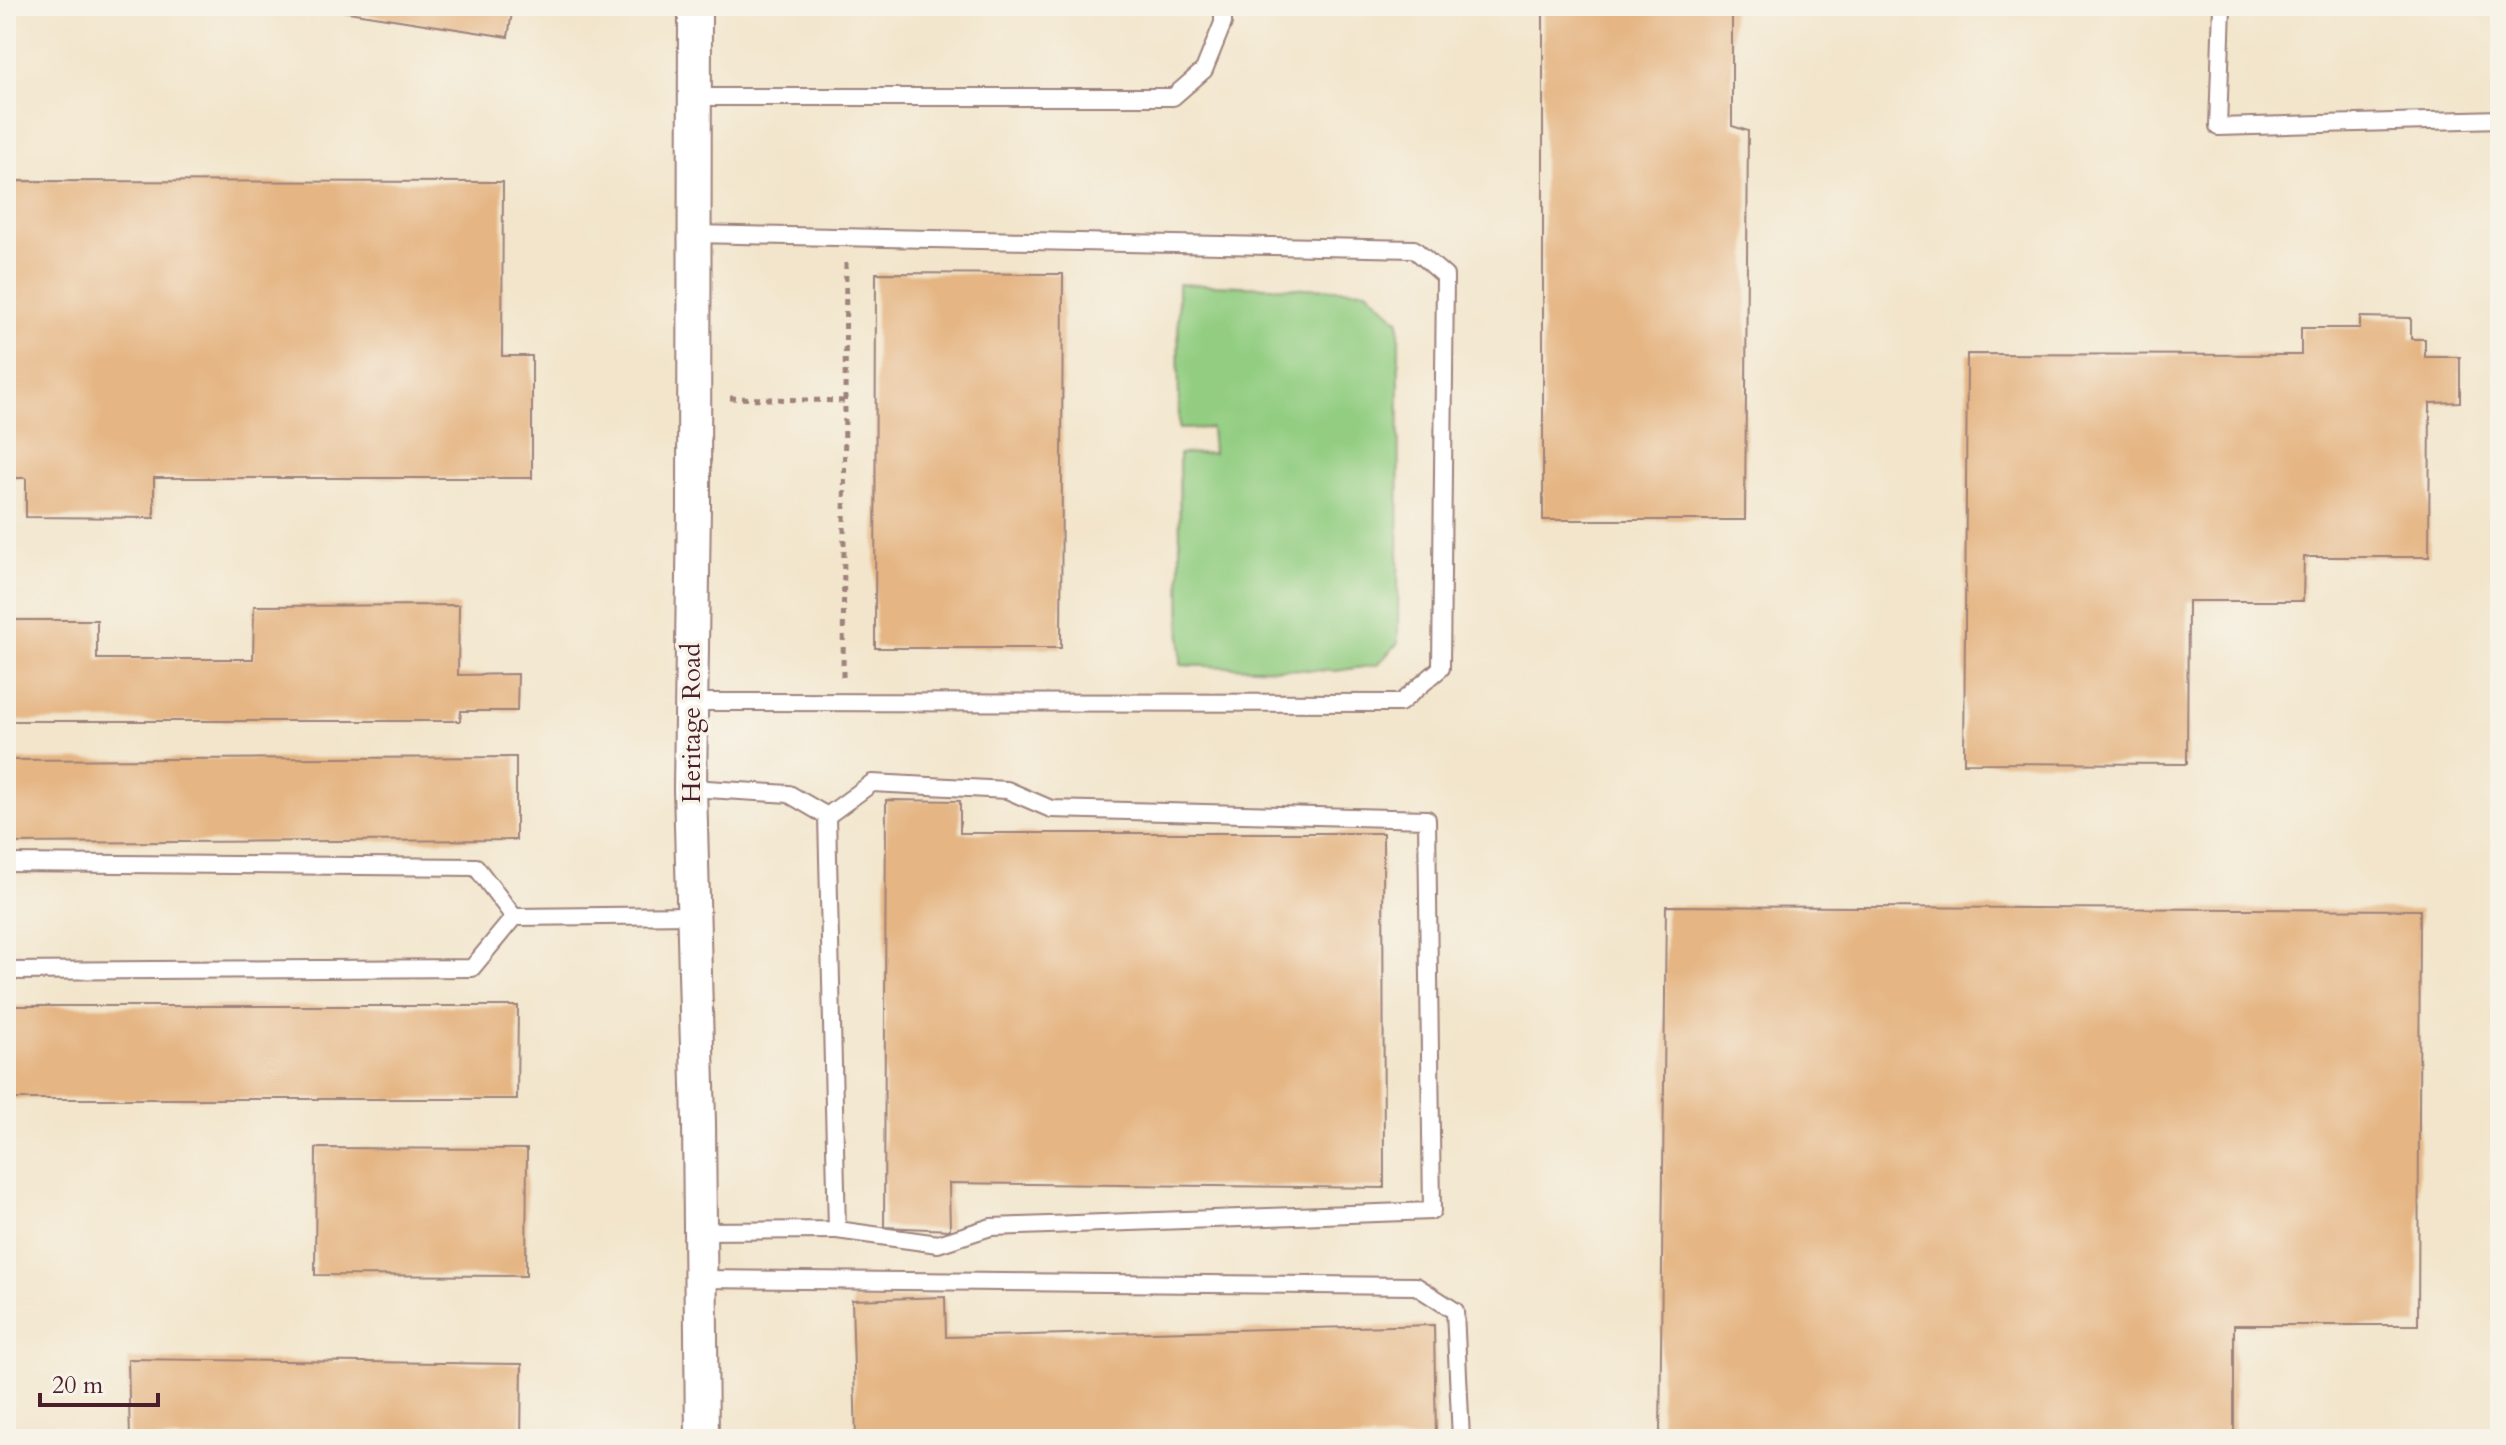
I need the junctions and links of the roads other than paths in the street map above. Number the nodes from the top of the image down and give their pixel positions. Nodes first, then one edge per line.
1 (695, 6) edge
2 (1223, 6) edge
3 (2222, 6) edge
4 (696, 97) junction
5 (2500, 119) edge
6 (695, 234) junction
7 (691, 702) junction
8 (690, 788) junction
9 (827, 816) junction
10 (6, 863) edge
11 (693, 915) junction
12 (514, 917) junction
13 (6, 971) edge
14 (837, 1230) junction
15 (700, 1231) junction
16 (700, 1279) junction
17 (702, 1439) edge
18 (1461, 1439) edge

1 - 4 street, Heritage Road
2 - 4 lane
3 - 5 lane
4 - 6 street, Heritage Road
6 - 7 street, Heritage Road
6 - 7 lane
7 - 8 street, Heritage Road
8 - 9 lane
8 - 11 street, Heritage Road
9 - 14 lane
9 - 14 lane
10 - 12 lane
11 - 12 lane
11 - 15 street, Heritage Road
12 - 13 lane
14 - 15 lane
15 - 16 street, Heritage Road
16 - 17 street, Heritage Road
16 - 18 lane

